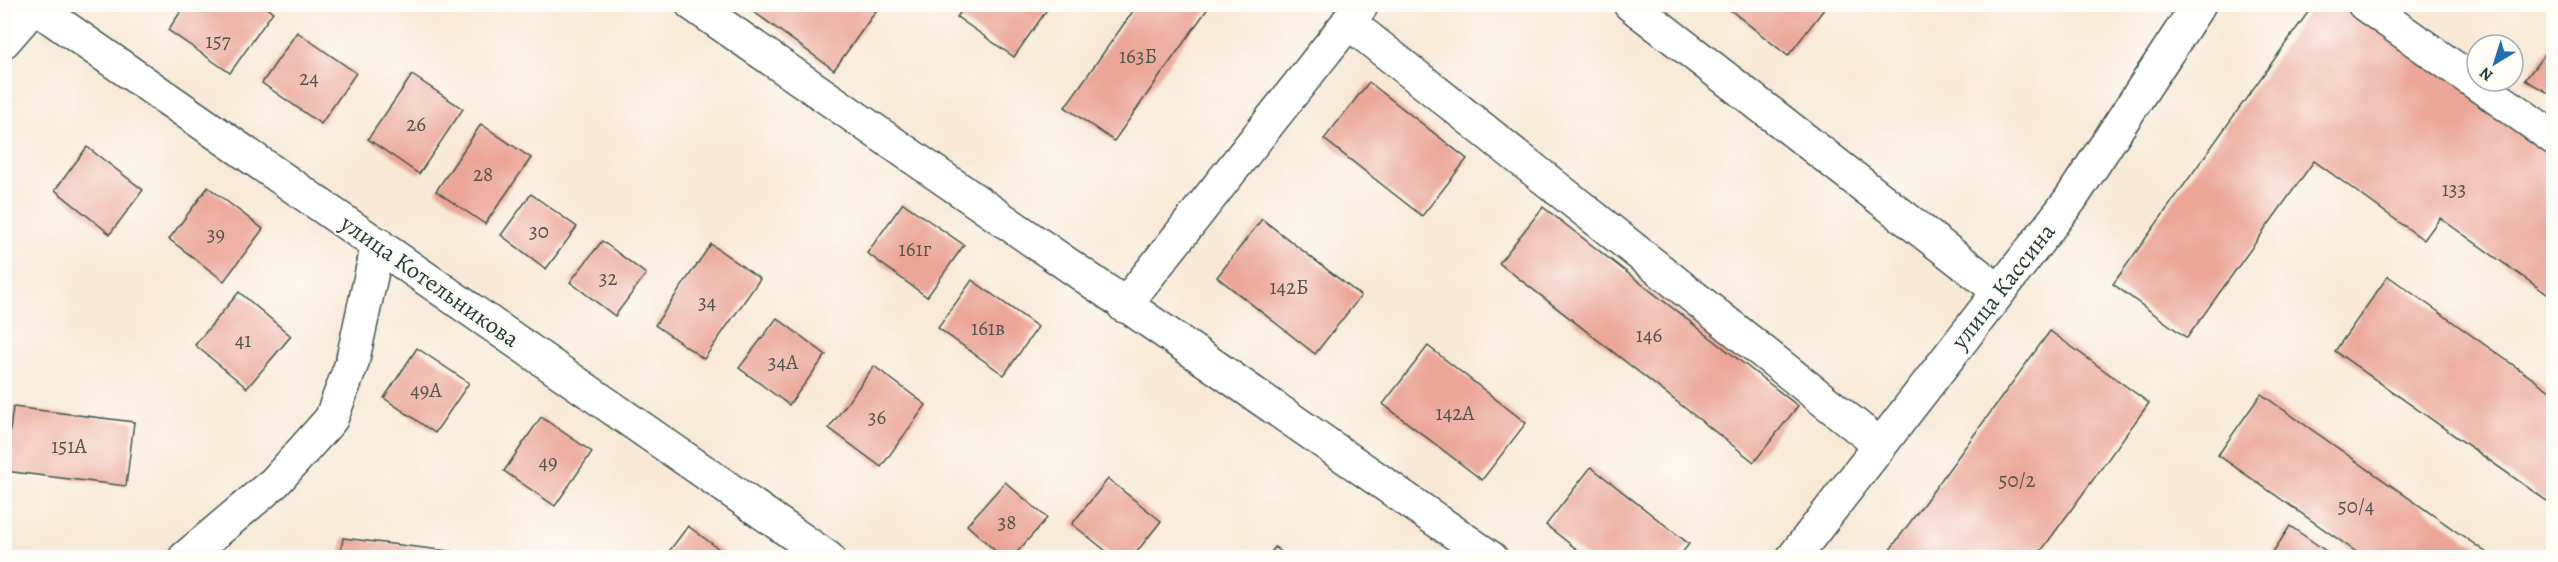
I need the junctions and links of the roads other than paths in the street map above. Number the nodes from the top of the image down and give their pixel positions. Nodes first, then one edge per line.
1 (692, 4) edge
2 (1630, 4) edge
3 (2199, 4) edge
4 (2364, 4) edge
5 (34, 5) edge
6 (1355, 13) edge
7 (4, 41) edge
8 (2553, 138) edge
9 (378, 244) junction
10 (1999, 291) junction
11 (1124, 306) junction
12 (1880, 444) junction
13 (184, 558) edge
14 (828, 558) edge
15 (1491, 558) edge
16 (1793, 558) edge

1 - 11 street
2 - 10 street
3 - 10 street, улица Кассина
4 - 8 street
5 - 7 street
5 - 9 street, улица Котельникова
6 - 11 street
6 - 12 street
9 - 13 street
9 - 14 street, улица Котельникова
10 - 12 street, улица Кассина
11 - 15 street
12 - 16 street, улица Кассина

